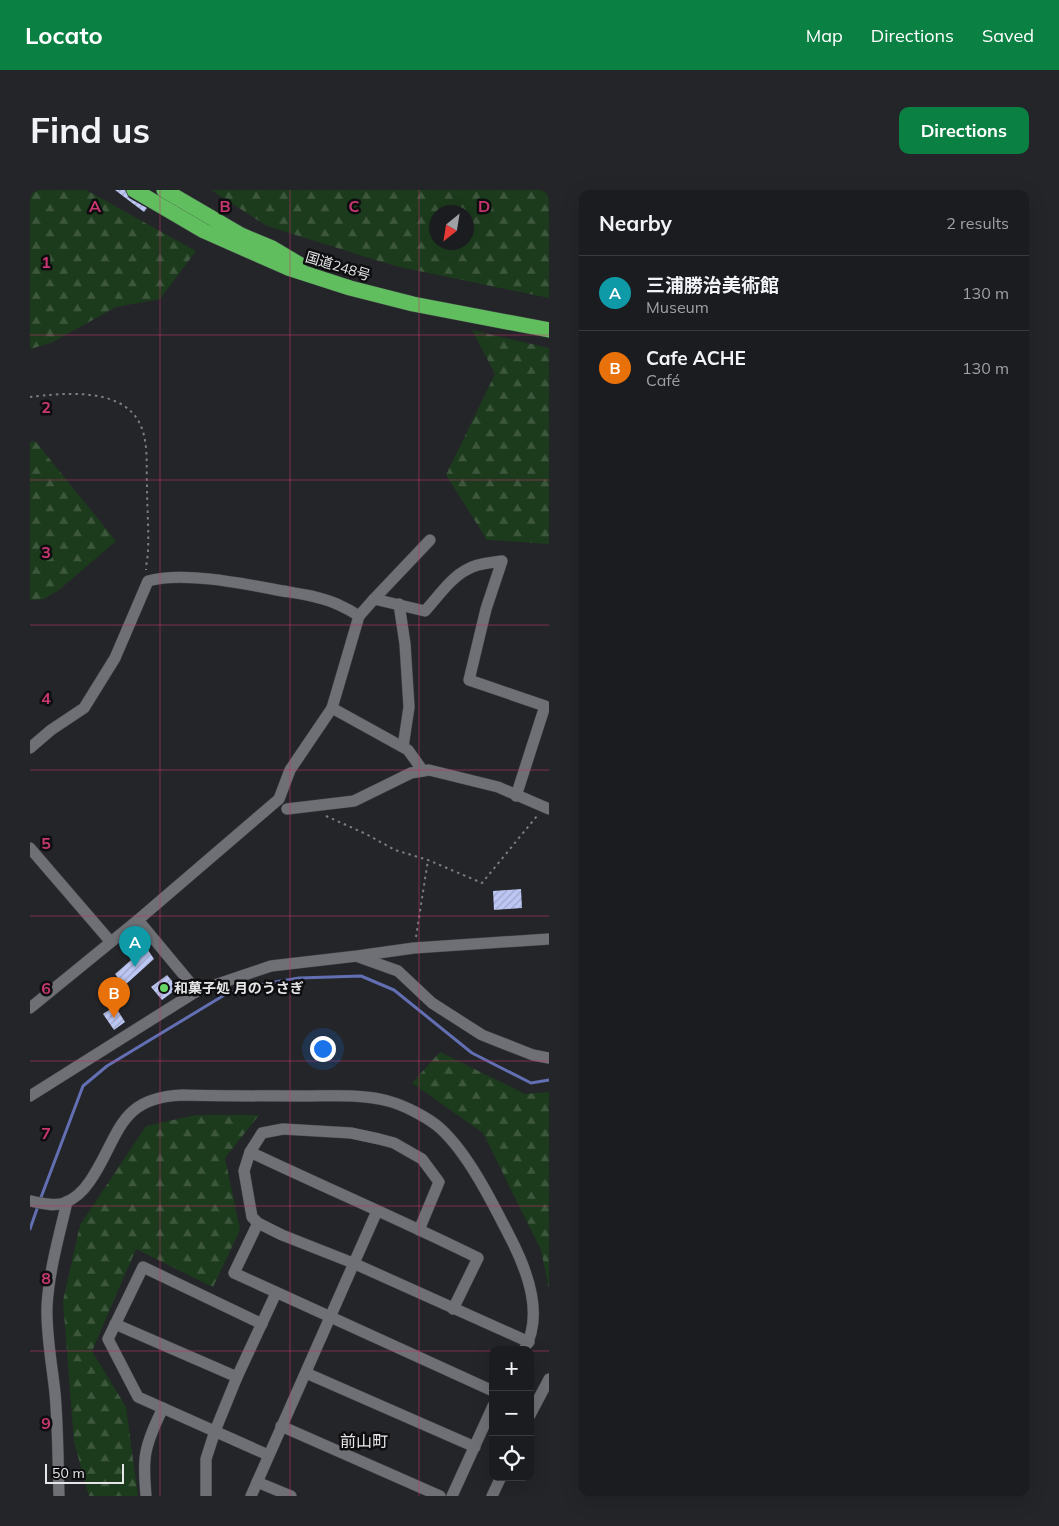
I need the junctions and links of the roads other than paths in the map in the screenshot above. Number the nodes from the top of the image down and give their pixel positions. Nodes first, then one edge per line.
1 (134, 190) edge
2 (148, 190) edge
3 (164, 190) edge
4 (300, 265) junction
5 (549, 323) edge
6 (549, 330) edge
7 (430, 540) dead end
8 (374, 599) junction
9 (399, 604) junction
10 (359, 616) junction
11 (332, 708) junction
12 (403, 747) junction
13 (30, 748) edge
14 (422, 771) junction
15 (516, 796) junction
16 (547, 808) edge
17 (287, 809) dead end
18 (30, 848) edge
19 (138, 920) junction
20 (549, 939) edge
21 (110, 941) junction
22 (358, 956) junction
23 (197, 992) junction
24 (30, 1008) edge
25 (549, 1058) edge
26 (30, 1096) edge
27 (250, 1152) junction
28 (30, 1200) edge
29 (65, 1203) junction
30 (377, 1211) junction
31 (258, 1223) junction
32 (419, 1230) junction
33 (354, 1263) junction
34 (276, 1293) junction
35 (452, 1309) junction
36 (330, 1318) junction
37 (115, 1324) junction
38 (262, 1324) junction
39 (527, 1346) edge
40 (306, 1373) junction
41 (237, 1377) junction
42 (549, 1379) edge
43 (489, 1389) edge
44 (534, 1405) edge
45 (163, 1408) junction
46 (489, 1415) edge
47 (281, 1426) junction
48 (215, 1431) junction
49 (475, 1447) junction
50 (268, 1455) junction
51 (499, 1481) edge
52 (257, 1482) junction
53 (58, 1496) edge
54 (146, 1496) edge
55 (206, 1496) edge
56 (251, 1496) edge
57 (290, 1496) edge
58 (440, 1496) edge
59 (452, 1496) edge
60 (492, 1496) edge

1 - 6 highway, 国道248号
2 - 4 highway, 国道248号
3 - 4 highway
4 - 5 highway, 国道248号
7 - 8 street
8 - 9 street
8 - 10 street
9 - 12 street
9 - 15 street
10 - 11 street
10 - 13 street
11 - 12 street
11 - 19 street
12 - 14 street
14 - 15 street
14 - 17 street
15 - 16 street
18 - 21 street
19 - 21 street
19 - 23 street
20 - 22 street
21 - 24 street
22 - 23 street
22 - 25 street
23 - 26 street
27 - 30 street
27 - 31 street
27 - 32 street
28 - 29 street
29 - 39 street
29 - 53 street
30 - 32 street
30 - 33 street
31 - 33 street
31 - 34 street
32 - 35 street
33 - 35 street
33 - 36 street
34 - 36 street
34 - 38 street
35 - 39 street
36 - 40 street
36 - 43 street
37 - 38 street
37 - 41 street
37 - 45 street
38 - 41 street
40 - 47 street
40 - 49 street
41 - 48 street
42 - 44 street
45 - 48 street
45 - 54 street
46 - 49 street
47 - 50 street
47 - 58 street
48 - 50 street
48 - 55 street
49 - 59 street
50 - 52 street
51 - 60 street
52 - 56 street
52 - 57 street

